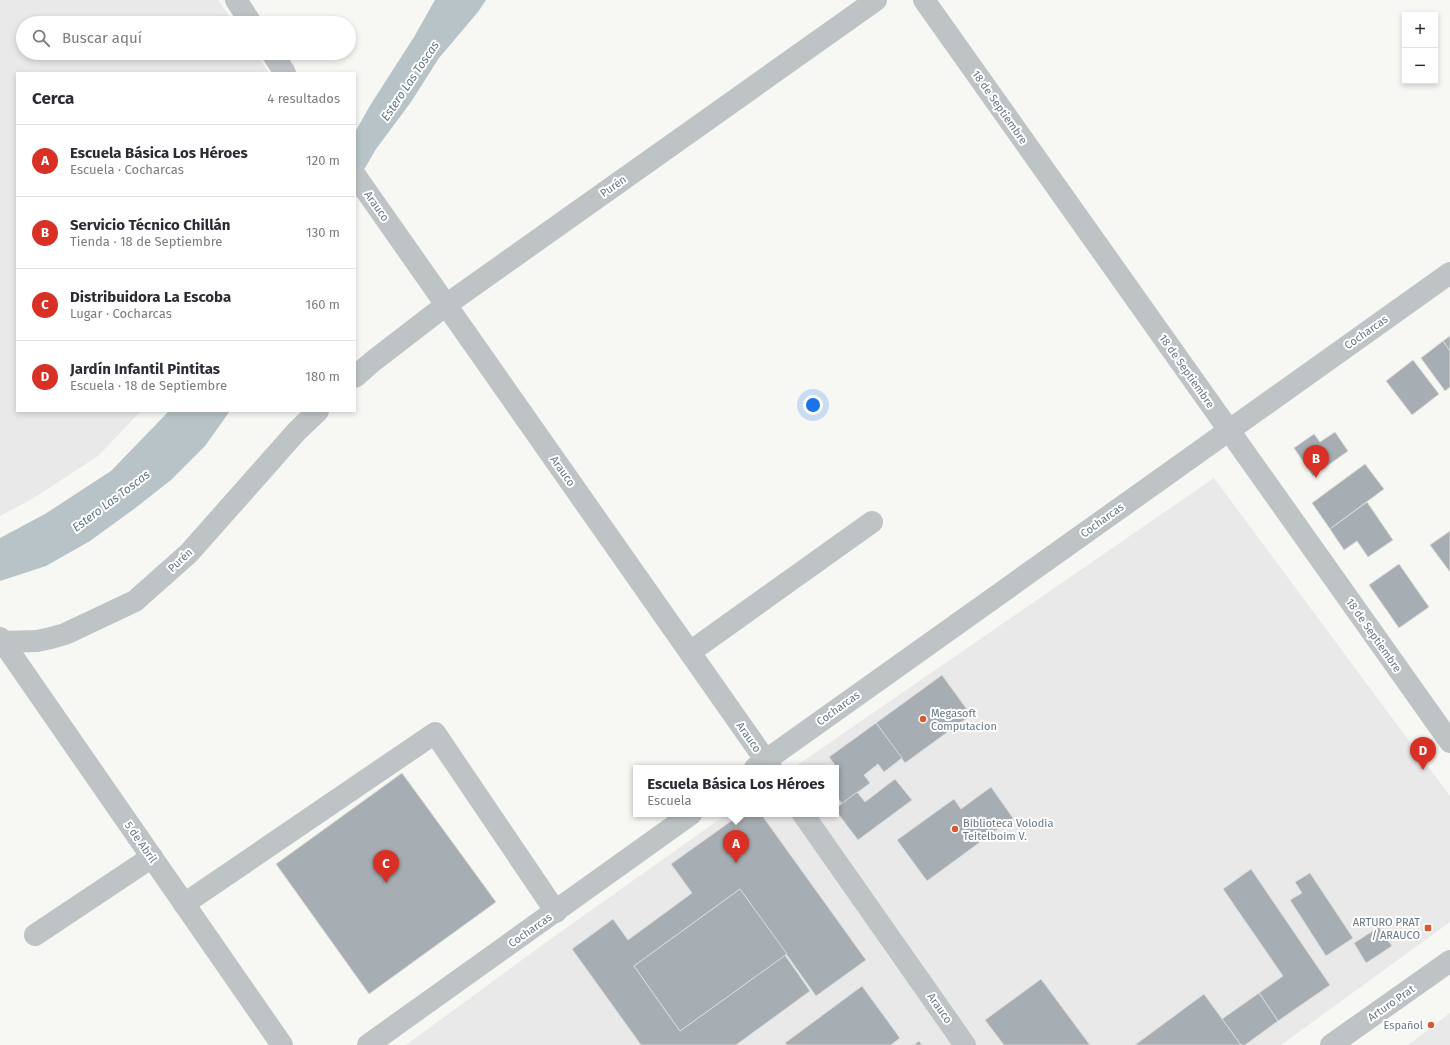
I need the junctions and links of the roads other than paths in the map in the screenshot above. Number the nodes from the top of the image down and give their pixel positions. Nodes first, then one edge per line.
1 (236, 0) edge
2 (876, 0) edge
3 (924, 0) edge
4 (246, 16) edge
5 (277, 60) edge
6 (284, 72) edge
7 (356, 176) edge
8 (1450, 273) edge
9 (446, 305) junction
10 (356, 376) edge
11 (317, 412) edge
12 (1229, 430) junction
13 (872, 522) dead end
14 (1, 641) edge
15 (690, 652) junction
16 (1450, 742) edge
17 (764, 765) edge
18 (687, 817) edge
19 (806, 817) edge
20 (152, 857) junction
21 (184, 904) junction
22 (556, 912) junction
23 (35, 935) dead end
24 (1450, 961) edge
25 (282, 1045) edge
26 (368, 1045) edge
27 (965, 1045) edge
28 (1331, 1045) edge

1 - 4 street
2 - 9 street, Purén
3 - 12 street, 18 de Septiembre
5 - 6 street
7 - 9 street, Arauco
8 - 12 street, Cocharcas
9 - 10 street, Purén
9 - 15 street, Arauco
11 - 14 street, Purén
12 - 16 street, 18 de Septiembre
12 - 17 street, Cocharcas
13 - 15 street
14 - 20 street, 5 de Abril
15 - 17 street, Arauco
18 - 22 street, Cocharcas
19 - 27 street, Arauco
20 - 21 street, 5 de Abril
20 - 23 street
21 - 22 street
21 - 25 street, 5 de Abril
22 - 26 street, Cocharcas
24 - 28 street, Arturo Prat

